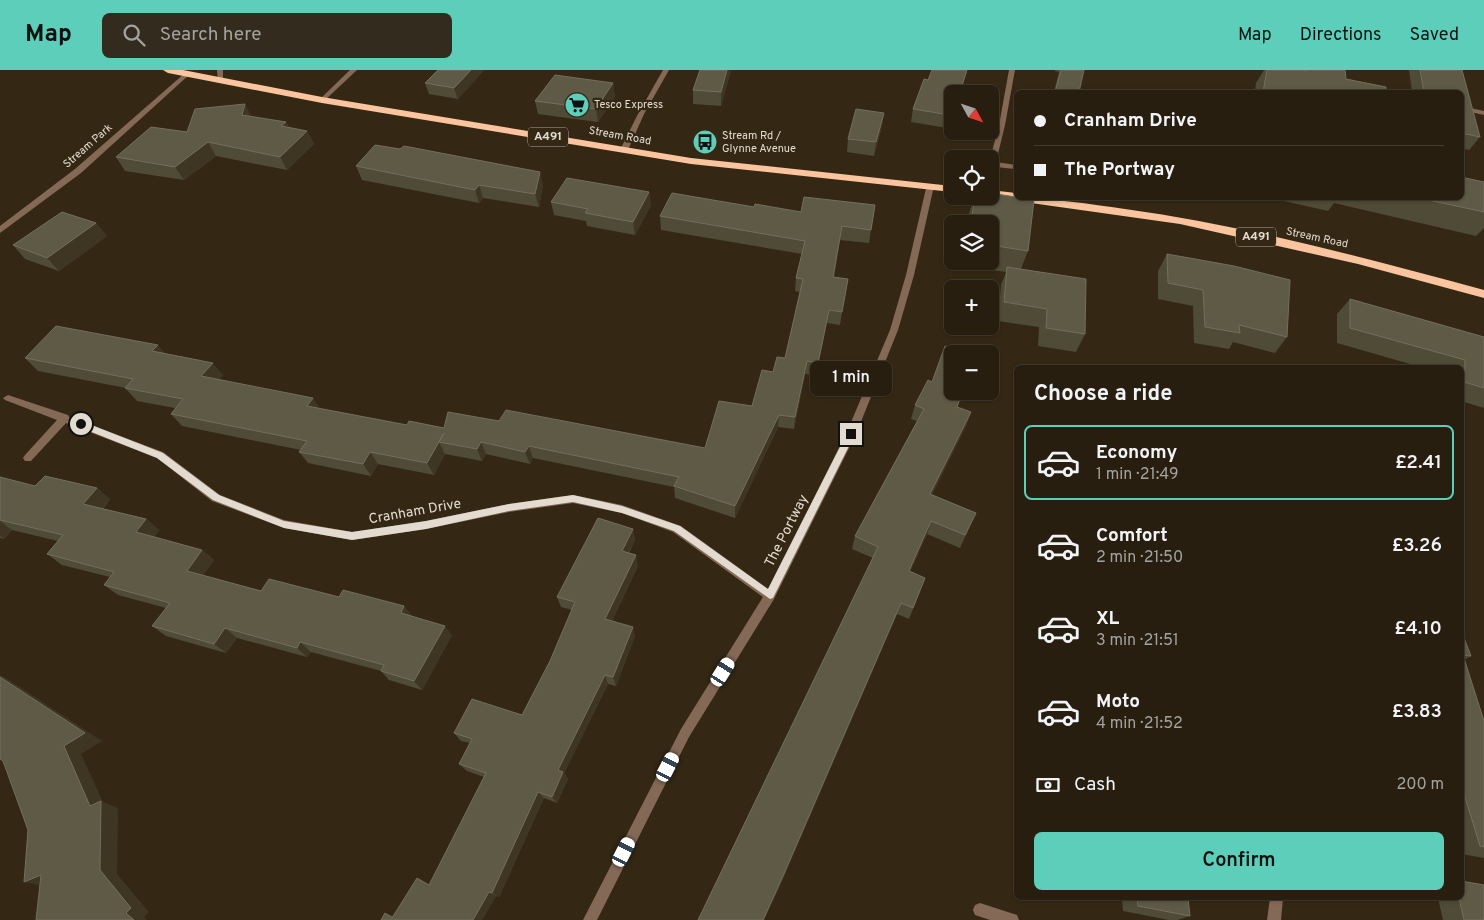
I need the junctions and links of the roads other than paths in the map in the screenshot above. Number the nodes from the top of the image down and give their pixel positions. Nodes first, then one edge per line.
1 (168, 70) edge
2 (220, 70) edge
3 (354, 70) edge
4 (666, 70) edge
5 (1012, 70) edge
6 (187, 74) junction
7 (221, 82) junction
8 (322, 100) junction
9 (1464, 109) edge
10 (1484, 113) edge
11 (624, 150) junction
12 (995, 150) edge
13 (1014, 167) edge
14 (999, 168) edge
15 (930, 186) junction
16 (944, 188) edge
17 (999, 193) edge
18 (1014, 196) edge
19 (1038, 200) edge
20 (0, 230) edge
21 (1484, 294) edge
22 (8, 398) dead end
23 (65, 418) junction
24 (28, 458) dead end
25 (770, 596) junction
26 (1276, 900) edge
27 (980, 910) dead end
28 (590, 920) edge
29 (1012, 920) edge
30 (1274, 920) edge

1 - 6 highway, Stream Road / A491
2 - 7 street
3 - 8 street
4 - 11 street
5 - 12 street
6 - 7 highway, Stream Road / A491
6 - 20 street, Stream Park
7 - 8 highway, Stream Road / A491
8 - 11 highway, Stream Road / A491
9 - 10 street
11 - 15 highway, Stream Road / A491
13 - 14 street
15 - 16 highway, Stream Road / A491
15 - 25 street, The Portway
17 - 18 highway
19 - 21 highway, Stream Road / A491
22 - 23 street, Cranham Drive
23 - 24 street
23 - 25 street, Cranham Drive
25 - 28 street, The Portway
26 - 30 street
27 - 29 street

